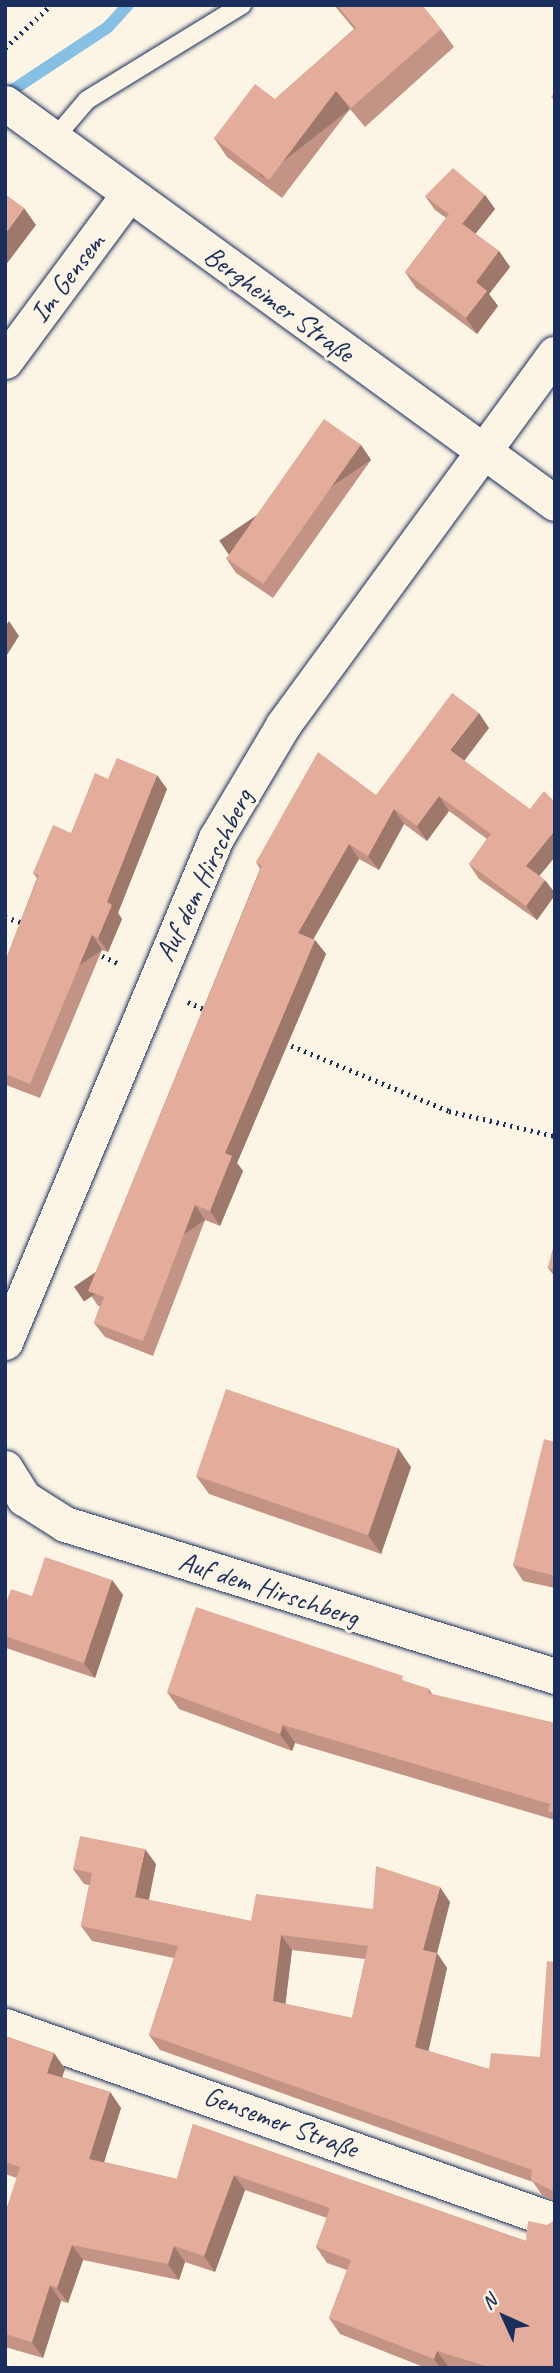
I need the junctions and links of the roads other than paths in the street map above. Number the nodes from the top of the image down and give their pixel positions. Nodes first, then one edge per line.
1 (242, 5) edge
2 (15, 111) edge
3 (52, 140) junction
4 (128, 195) junction
5 (555, 354) edge
6 (5, 361) edge
7 (480, 450) junction
8 (555, 503) edge
9 (5, 1342) edge
10 (5, 1468) edge
11 (555, 1676) edge
12 (5, 2026) edge
13 (555, 2221) edge

1 - 3 lane
2 - 3 street, Bergheimer Straße
3 - 4 street, Bergheimer Straße
4 - 6 street, Im Gensem
4 - 7 street, Bergheimer Straße
5 - 7 street, Auf dem Hirschberg
7 - 8 street, Bergheimer Straße
7 - 9 street, Auf dem Hirschberg
10 - 11 street, Auf dem Hirschberg
12 - 13 street, Gensemer Straße

